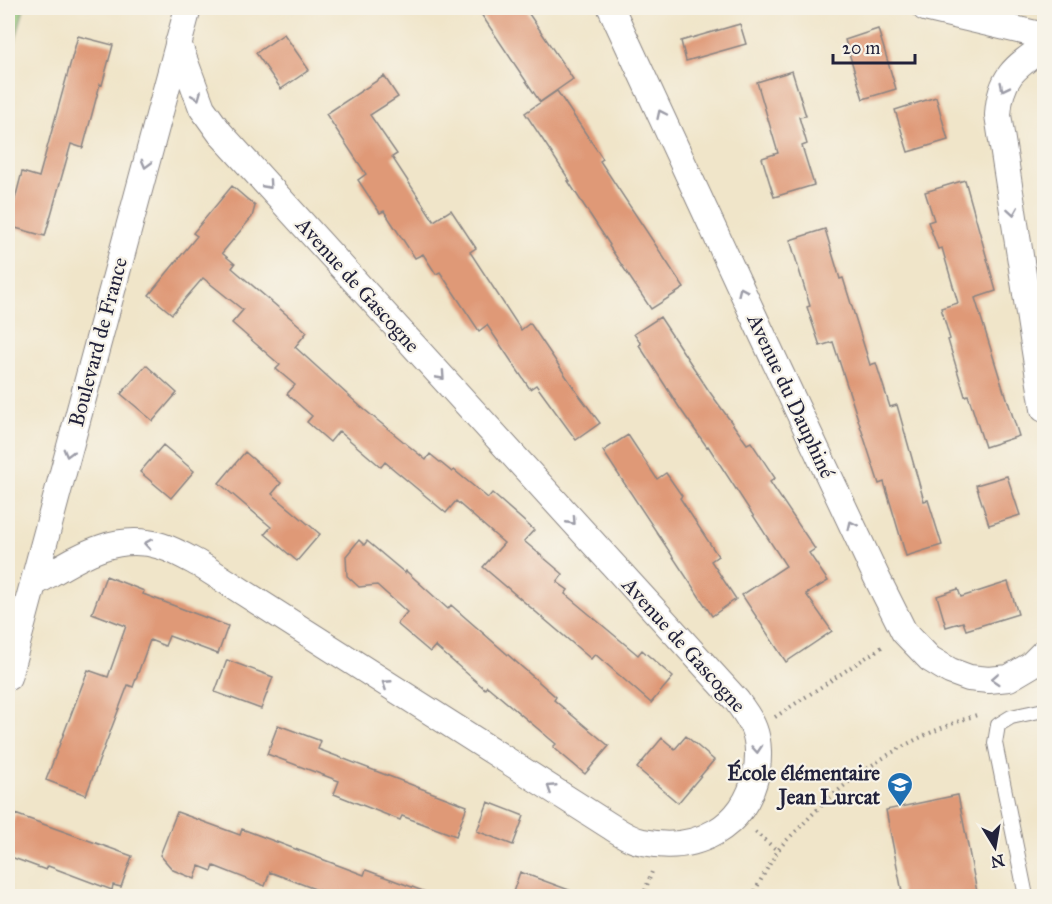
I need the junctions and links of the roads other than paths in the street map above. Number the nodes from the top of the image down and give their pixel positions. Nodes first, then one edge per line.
1 (188, 8) edge
2 (611, 8) edge
3 (925, 8) edge
4 (1044, 36) edge
5 (178, 43) junction
6 (1044, 47) edge
7 (1044, 410) edge
8 (33, 584) junction
9 (1044, 652) edge
10 (8, 677) edge
11 (1044, 710) edge
12 (1026, 897) edge

1 - 5 street, Boulevard de France
9 -> 2 street, Avenue du Dauphiné
3 - 4 street
5 -> 8 street, Boulevard de France
5 -> 8 street, Avenue de Gascogne
6 -> 7 street
8 - 10 street, Boulevard de France
11 - 12 lane

